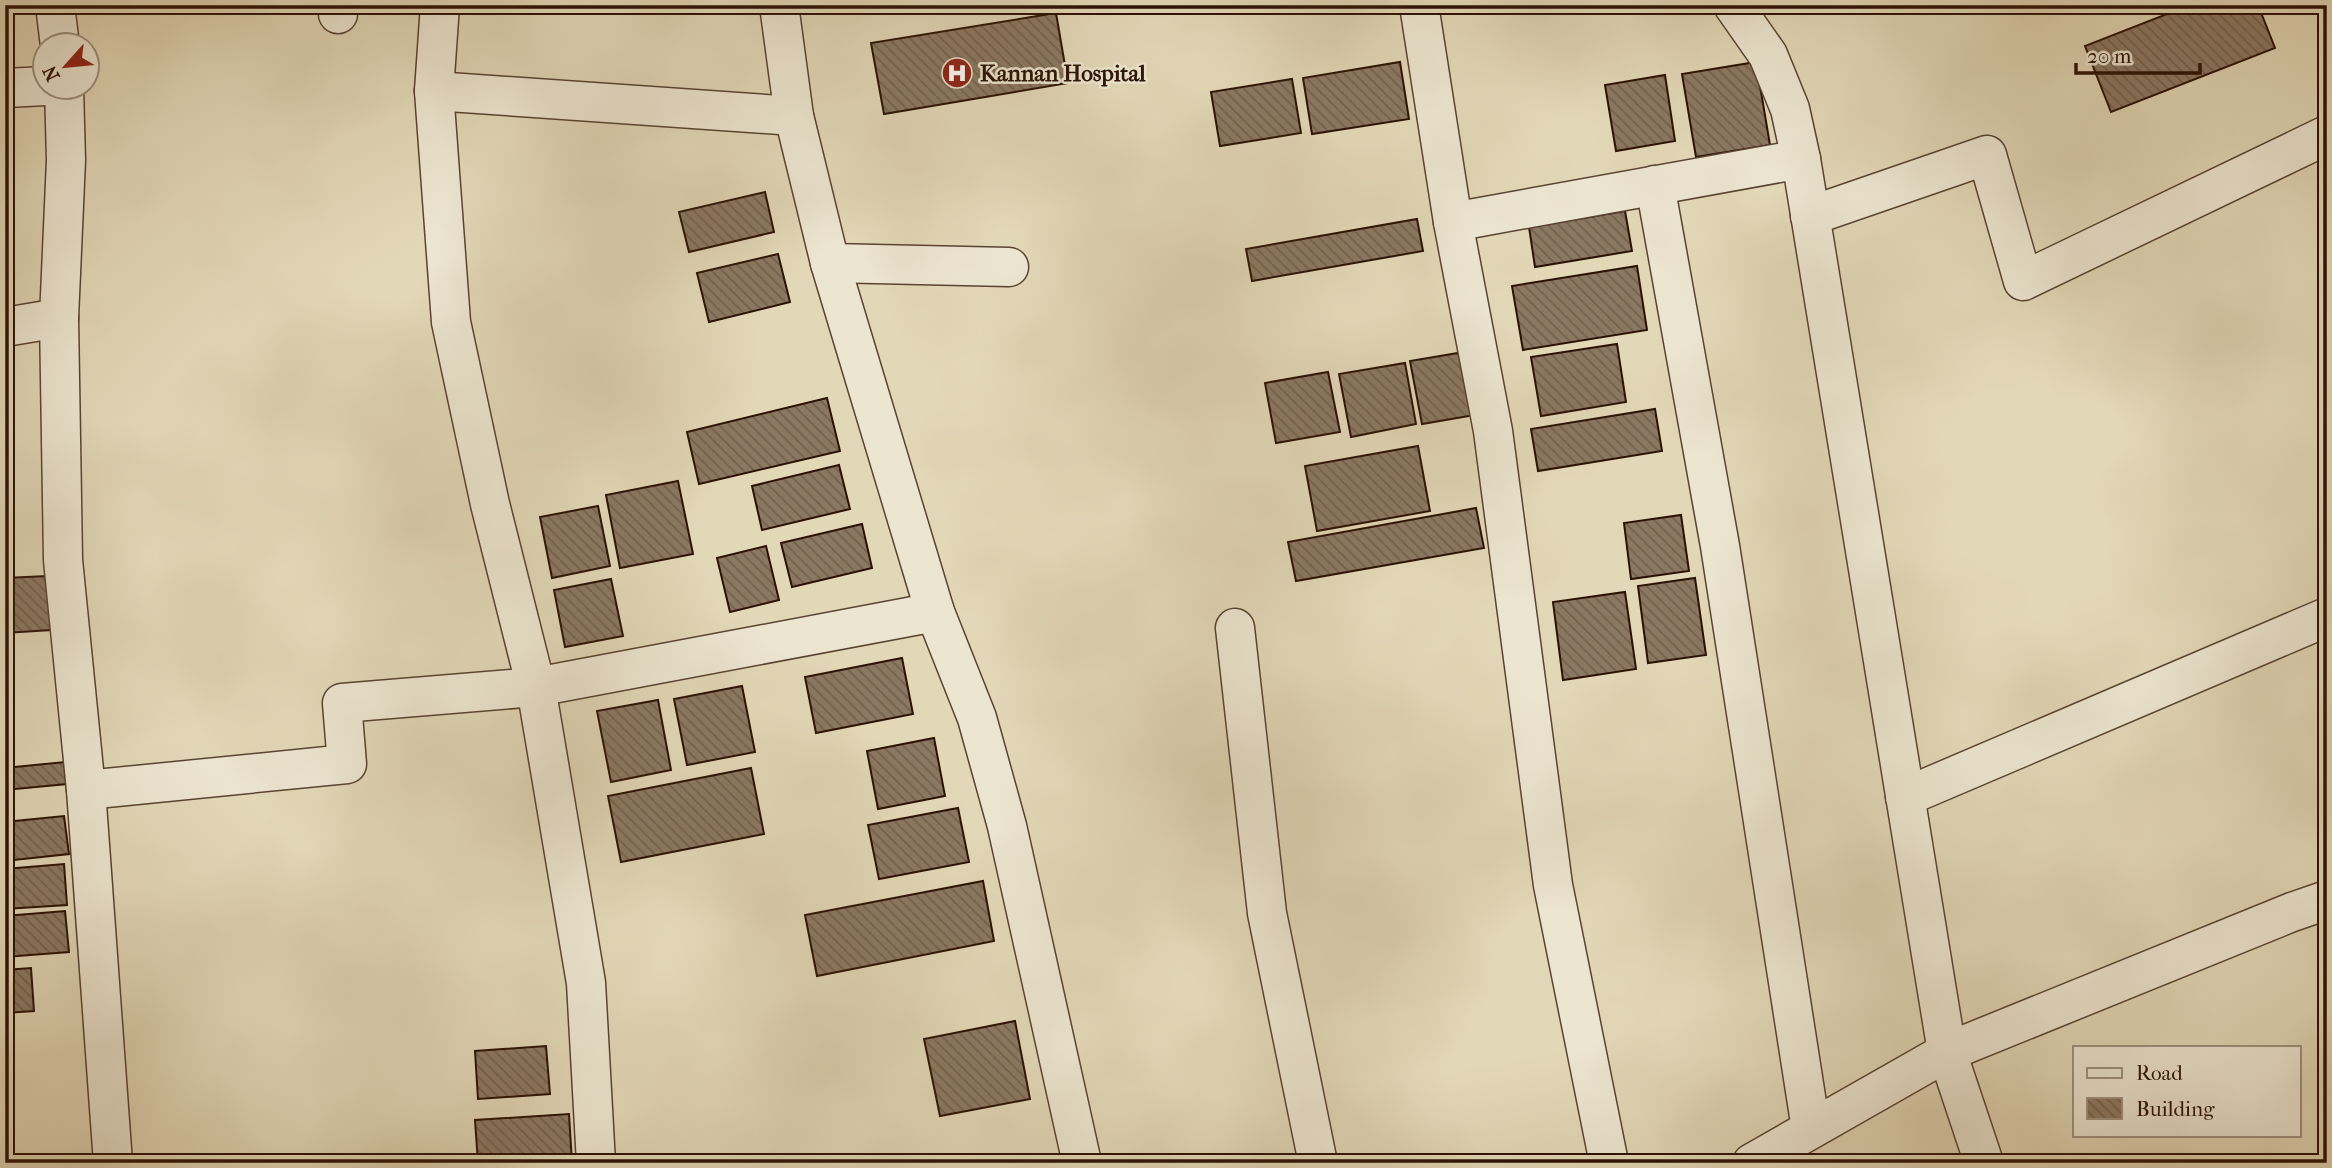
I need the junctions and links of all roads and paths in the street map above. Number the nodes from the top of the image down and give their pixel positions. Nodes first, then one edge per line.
1 (55, 5) edge
2 (440, 5) edge
3 (779, 5) edge
4 (1419, 5) edge
5 (1733, 5) edge
6 (58, 32) edge
7 (32, 87) edge
8 (5, 88) edge
9 (434, 91) junction
10 (64, 102) edge
11 (794, 116) junction
12 (2327, 135) edge
13 (1801, 159) junction
14 (1655, 185) junction
15 (1810, 216) junction
16 (1453, 222) junction
17 (830, 263) junction
18 (1009, 267) dead end
19 (59, 317) junction
20 (5, 327) edge
21 (935, 612) junction
22 (2327, 617) edge
23 (1235, 628) dead end
24 (536, 687) junction
25 (86, 790) junction
26 (1905, 797) junction
27 (2327, 900) edge
28 (1947, 1052) junction
29 (1811, 1129) junction
30 (113, 1163) edge
31 (596, 1163) edge
32 (1082, 1163) edge
33 (1318, 1163) edge
34 (1609, 1163) edge
35 (1752, 1163) edge
36 (1984, 1163) edge

1 - 6 street
2 - 9 street
3 - 11 street
4 - 16 street
5 - 13 street
7 - 8 street
9 - 11 street
9 - 24 street
10 - 19 street
11 - 17 street
12 - 15 street
13 - 14 street
13 - 15 street
14 - 16 street
14 - 29 street
15 - 26 street
16 - 34 street
17 - 18 street
17 - 21 street
19 - 20 street
19 - 25 street
21 - 24 street
21 - 32 street
22 - 26 street
23 - 33 street
24 - 25 street
24 - 31 street
25 - 30 street
26 - 28 street
27 - 28 street
28 - 29 street
28 - 36 street
29 - 35 street

